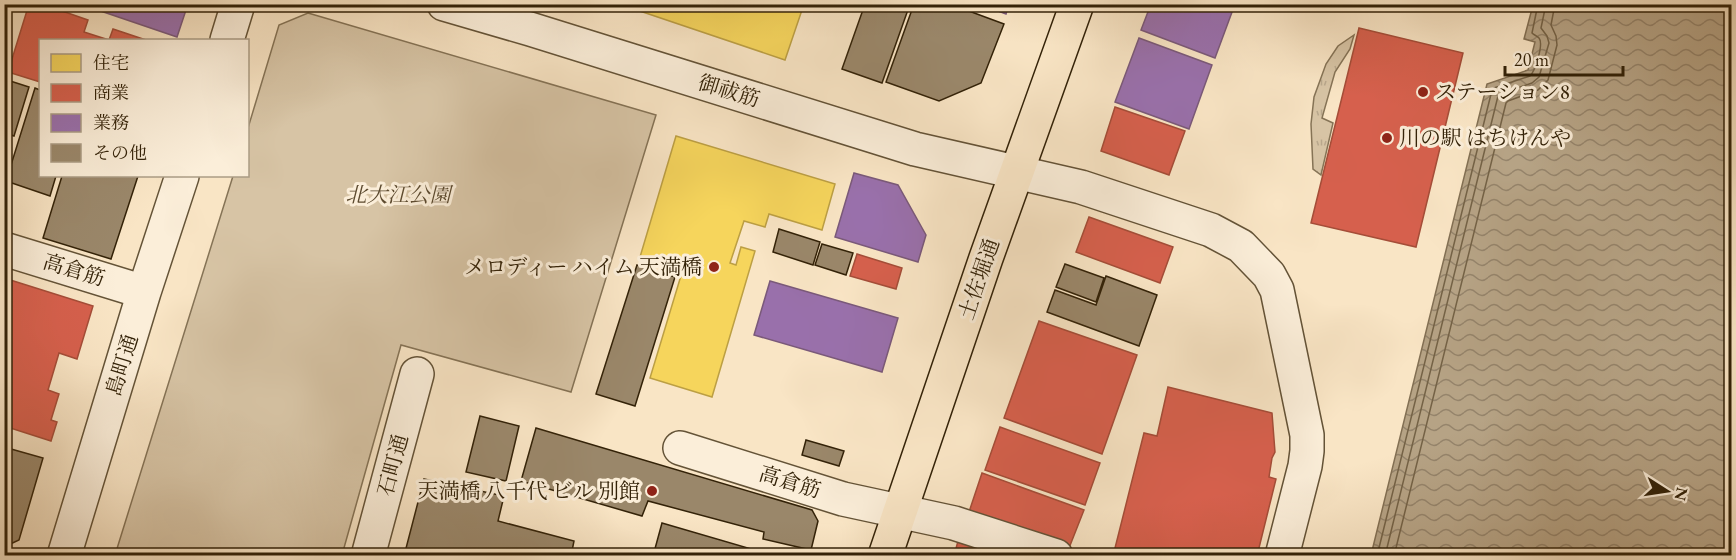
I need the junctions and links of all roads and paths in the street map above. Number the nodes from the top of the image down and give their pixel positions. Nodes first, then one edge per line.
1 (238, 4) edge
2 (444, 4) edge
3 (1077, 4) edge
4 (534, 17) edge
5 (227, 39) edge
6 (1017, 173) junction
7 (182, 177) edge
8 (4, 249) edge
9 (144, 292) junction
10 (417, 374) dead end
11 (680, 448) dead end
12 (900, 511) junction
13 (64, 555) edge
14 (368, 555) edge
15 (885, 555) edge
16 (1056, 555) edge
17 (1282, 555) edge

1 - 5 street
2 - 4 street, 御祓筋
3 - 6 main road, 土佐堀通
4 - 6 street, 御祓筋
6 - 12 main road, 土佐堀通
6 - 17 street, 御祓筋
7 - 9 street, 島町通
8 - 9 street, 高倉筋
9 - 13 street, 島町通
10 - 14 street, 石町通
11 - 12 street, 高倉筋
12 - 15 main road, 土佐堀通
12 - 16 street, 高倉筋

